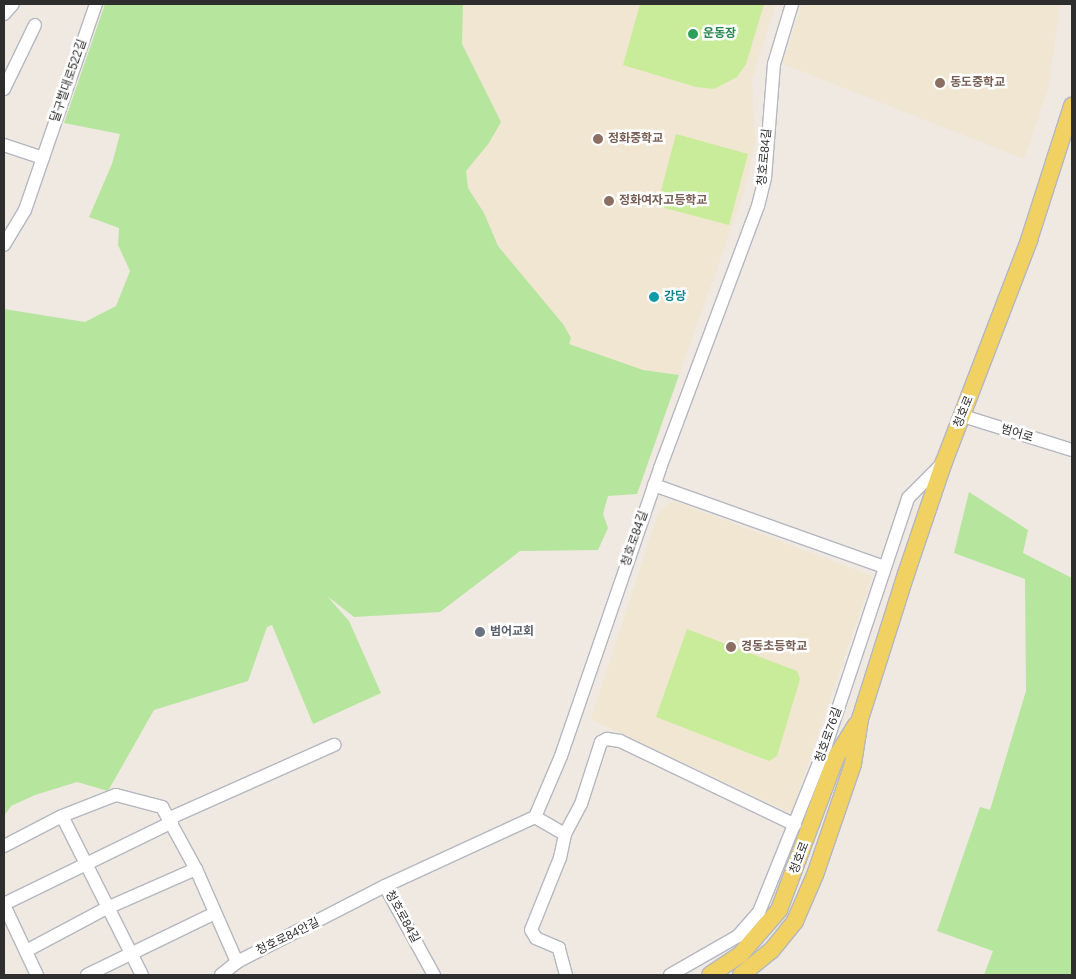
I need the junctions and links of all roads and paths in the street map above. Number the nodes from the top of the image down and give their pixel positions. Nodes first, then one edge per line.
1 (14, 4) edge
2 (96, 4) edge
3 (792, 4) edge
4 (4, 14) edge
5 (35, 25) dead end
6 (4, 89) edge
7 (1072, 106) edge
8 (4, 145) edge
9 (43, 158) junction
10 (4, 245) edge
11 (963, 416) junction
12 (1072, 450) edge
13 (944, 462) junction
14 (654, 485) junction
15 (884, 567) junction
16 (860, 719) junction
17 (334, 745) dead end
18 (62, 816) junction
19 (535, 816) junction
20 (171, 820) junction
21 (796, 825) junction
22 (565, 834) junction
23 (4, 846) edge
24 (85, 864) junction
25 (196, 869) junction
26 (385, 886) junction
27 (4, 904) edge
28 (108, 908) junction
29 (215, 913) junction
30 (26, 951) junction
31 (130, 955) junction
32 (237, 962) junction
33 (747, 973) edge
34 (37, 975) edge
35 (87, 975) edge
36 (142, 975) edge
37 (221, 975) edge
38 (434, 975) edge
39 (566, 975) edge
40 (670, 975) edge
41 (710, 975) edge

1 - 4 street
2 - 9 street, 달구벌대로522길
3 - 14 street, 청호로84길
5 - 6 street
7 - 11 main road, 청호로
8 - 9 street
9 - 10 street, 달구벌대로522길
11 - 12 street, 범어로
11 - 13 main road, 청호로
13 - 15 street, 청호로76길
13 - 16 main road, 청호로
14 - 15 street
14 - 19 street, 청호로84길
15 - 21 street, 청호로76길
16 - 33 main road, 청호로
16 - 41 main road, 청호로
17 - 20 street
18 - 20 street
18 - 23 street
18 - 24 street
19 - 22 street
19 - 26 street, 청호로84길
20 - 24 street
20 - 25 street
21 - 22 street
21 - 40 street, 청호로76길
22 - 39 street
24 - 27 street
24 - 28 street
25 - 28 street
25 - 29 street
26 - 32 street, 청호로84안길
26 - 38 street, 청호로84길
27 - 30 street
28 - 30 street
28 - 31 street
29 - 31 street
29 - 32 street
30 - 34 street
31 - 35 street
31 - 36 street
32 - 37 street, 청호로84안길

